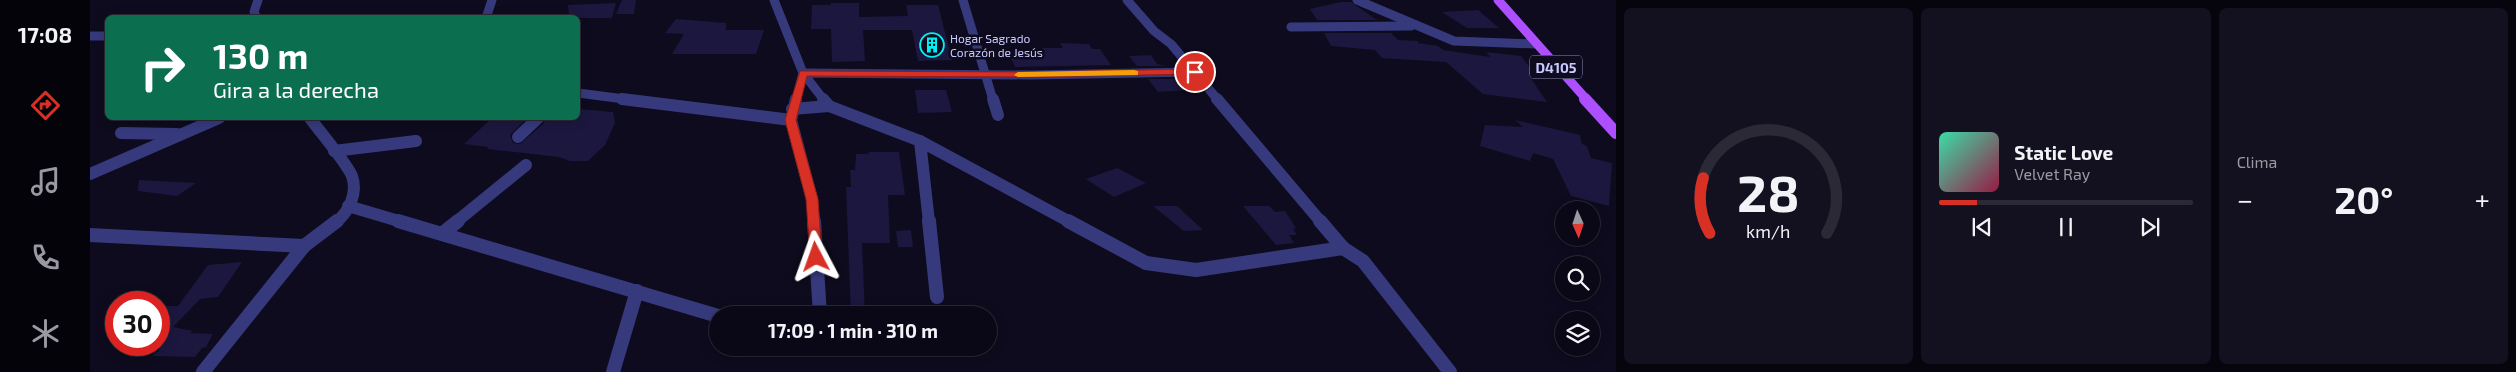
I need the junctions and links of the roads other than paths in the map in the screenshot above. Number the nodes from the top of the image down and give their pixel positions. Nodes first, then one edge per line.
1 (258, 0) edge
2 (492, 0) edge
3 (505, 0) edge
4 (774, 0) edge
5 (963, 0) edge
6 (1127, 0) edge
7 (1357, 0) edge
8 (1498, 0) edge
9 (256, 15) edge
10 (487, 15) edge
11 (1416, 26) junction
12 (1292, 27) dead end
13 (90, 36) edge
14 (105, 36) edge
15 (1536, 44) junction
16 (1195, 72) junction
17 (804, 73) junction
18 (986, 74) junction
19 (580, 93) edge
20 (830, 106) junction
21 (791, 114) junction
22 (998, 115) dead end
23 (214, 120) edge
24 (311, 120) edge
25 (536, 120) edge
26 (121, 133) dead end
27 (1616, 133) edge
28 (177, 134) junction
29 (518, 137) dead end
30 (416, 141) dead end
31 (920, 141) junction
32 (334, 151) junction
33 (526, 165) dead end
34 (90, 174) edge
35 (348, 206) junction
36 (443, 233) junction
37 (90, 235) edge
38 (304, 246) junction
39 (1343, 248) junction
40 (636, 291) junction
41 (937, 297) dead end
42 (819, 306) edge
43 (709, 313) edge
44 (203, 372) edge
45 (612, 372) edge
46 (1450, 372) edge

1 - 9 street
2 - 3 street
2 - 10 street
4 - 17 street
5 - 18 street
6 - 16 street
7 - 11 street
8 - 15 main road, D4105
11 - 12 street
11 - 15 street
13 - 14 street
15 - 27 main road, D4105
16 - 18 street
16 - 39 street
17 - 18 street
17 - 20 street
17 - 21 street
18 - 22 street
19 - 21 street
20 - 21 street
20 - 31 street
21 - 42 street
23 - 28 street
24 - 32 street
25 - 29 street
26 - 28 street
28 - 34 street
30 - 32 street
31 - 39 street
31 - 41 street
32 - 35 street
33 - 36 street
35 - 36 street
35 - 38 street
36 - 40 street
37 - 38 street
38 - 44 street
39 - 46 street
40 - 43 street
40 - 45 street

